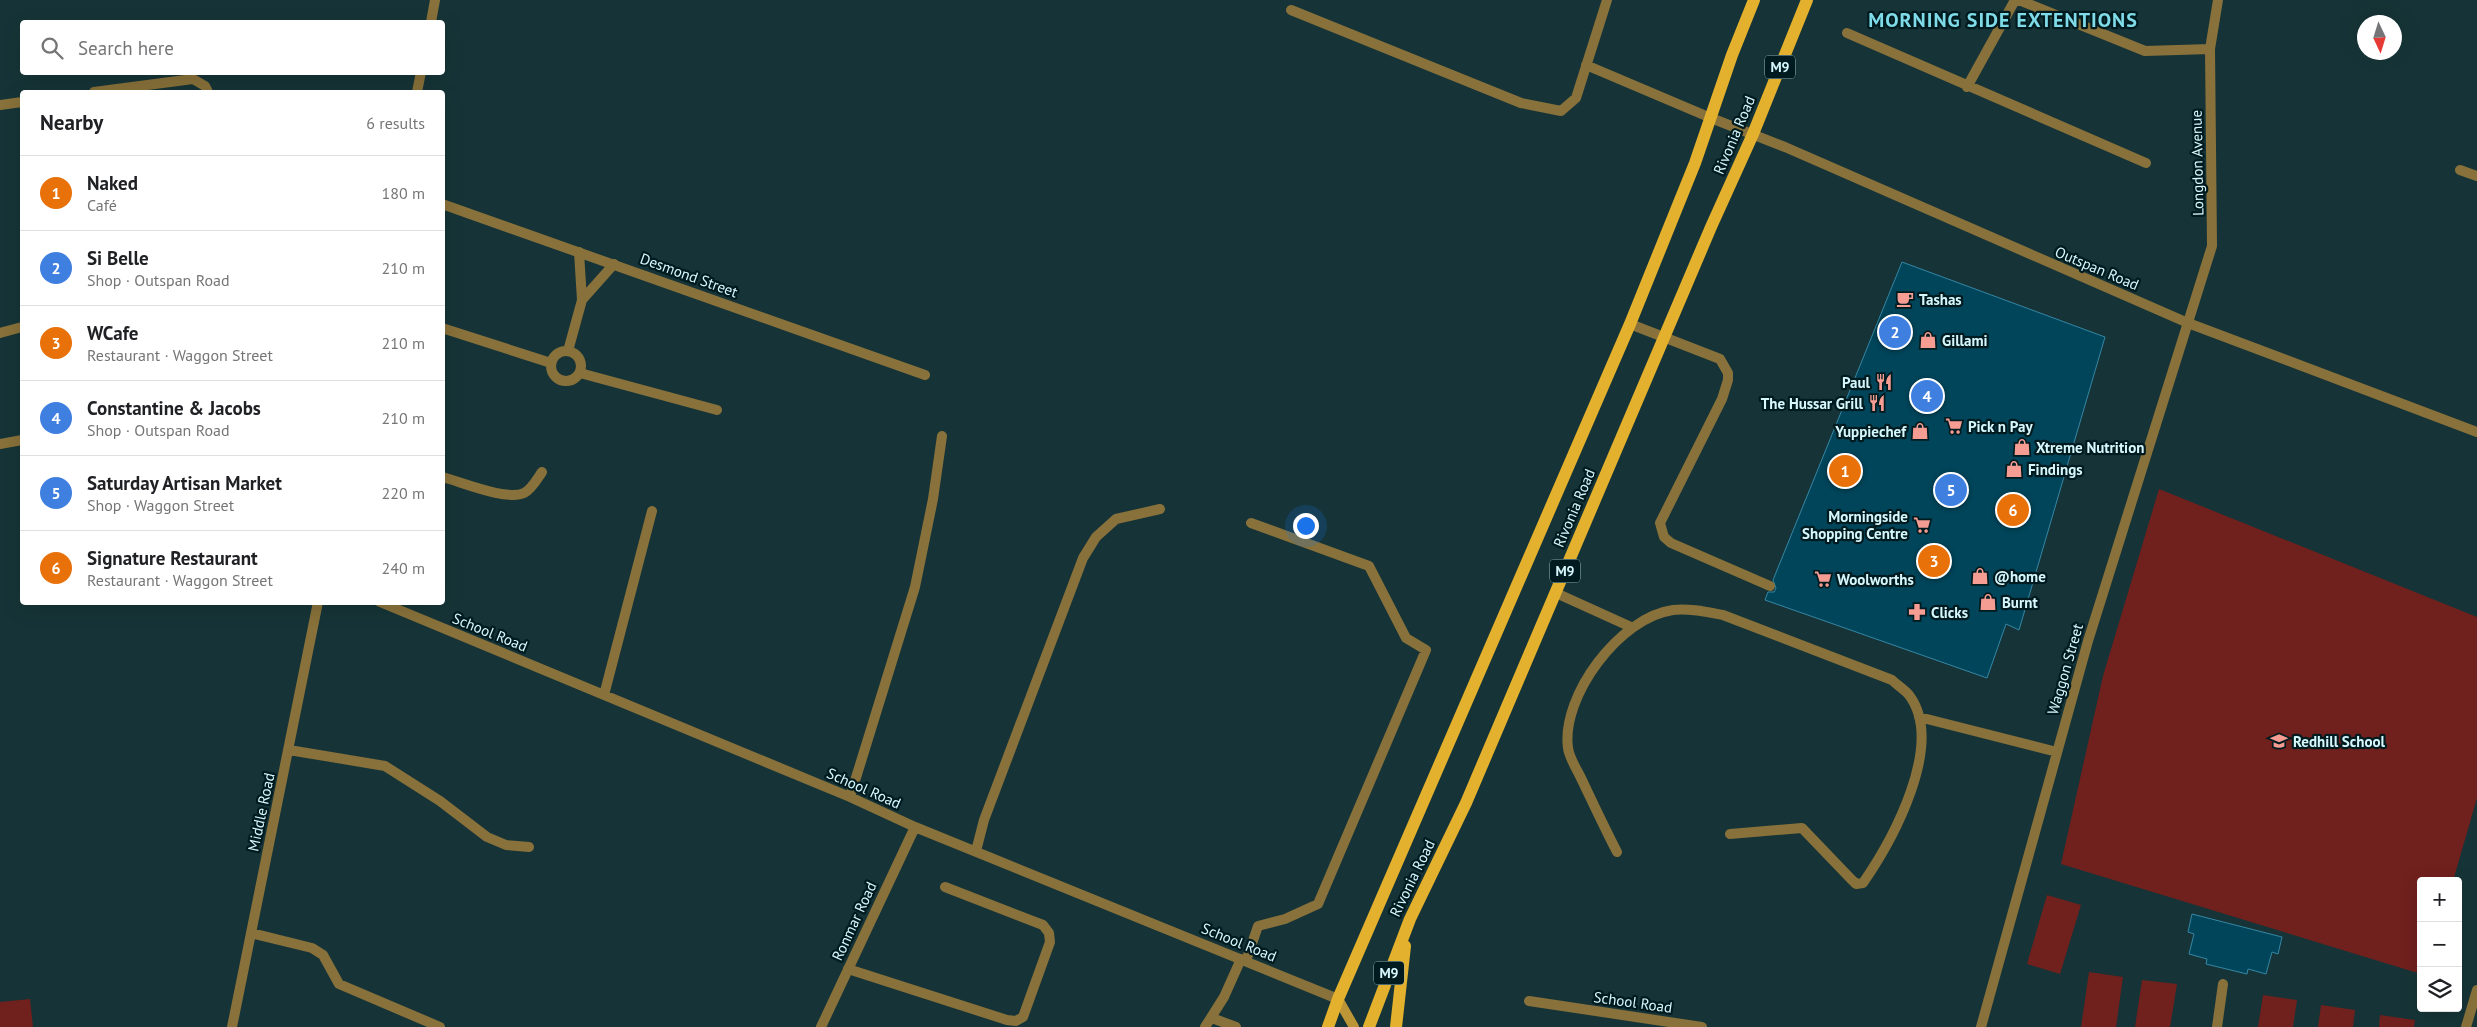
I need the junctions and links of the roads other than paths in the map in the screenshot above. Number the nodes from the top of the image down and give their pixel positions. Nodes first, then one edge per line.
1 (435, 0) edge
2 (1754, 0) edge
3 (1807, 0) edge
4 (2015, 0) edge
5 (2019, 0) edge
6 (2218, 0) edge
7 (1605, 1) edge
8 (1291, 10) dead end
9 (431, 20) edge
10 (1847, 33) dead end
11 (2210, 50) junction
12 (1586, 66) junction
13 (420, 75) edge
14 (1967, 87) junction
15 (109, 90) edge
16 (207, 90) edge
17 (417, 90) edge
18 (20, 102) edge
19 (0, 105) edge
20 (1712, 118) junction
21 (1753, 134) junction
22 (2146, 163) dead end
23 (2460, 170) dead end
24 (2477, 176) edge
25 (445, 205) edge
26 (579, 252) junction
27 (614, 264) junction
28 (582, 300) junction
29 (2188, 323) junction
30 (1630, 324) junction
31 (20, 328) edge
32 (445, 329) edge
33 (0, 333) edge
34 (1663, 339) junction
35 (568, 351) junction
36 (551, 363) junction
37 (580, 373) junction
38 (925, 375) dead end
39 (717, 410) dead end
40 (2477, 432) edge
41 (942, 436) dead end
42 (20, 440) edge
43 (0, 444) edge
44 (542, 472) dead end
45 (445, 477) edge
46 (1160, 509) dead end
47 (652, 511) dead end
48 (1251, 522) dead end
49 (1770, 586) dead end
50 (1556, 593) junction
51 (317, 605) edge
52 (387, 605) edge
53 (1631, 627) junction
54 (604, 695) junction
55 (1919, 716) junction
56 (289, 750) junction
57 (2057, 752) junction
58 (850, 797) junction
59 (915, 827) junction
60 (1730, 834) dead end
61 (529, 847) dead end
62 (976, 851) junction
63 (1617, 852) dead end
64 (945, 887) dead end
65 (1410, 919) junction
66 (251, 933) junction
67 (1244, 960) junction
68 (848, 969) junction
69 (2223, 984) dead end
70 (2477, 990) edge
71 (1338, 999) junction
72 (1529, 1002) dead end
73 (1212, 1018) junction
74 (1658, 1024) edge
75 (232, 1027) edge
76 (440, 1027) edge
77 (822, 1027) edge
78 (1205, 1027) edge
79 (1236, 1027) edge
80 (1328, 1027) edge
81 (1354, 1027) edge
82 (1369, 1027) edge
83 (1396, 1027) edge
84 (1702, 1027) edge
85 (1980, 1027) edge
86 (2217, 1027) edge
87 (2466, 1027) edge

1 - 9 street
2 - 20 main road, Rivonia Road / M9
3 - 21 main road, Rivonia Road / M9
4 - 14 street
5 - 11 street
6 - 11 street, Longdon Avenue
7 - 12 street
8 - 12 street
10 - 14 street
11 - 29 street, Longdon Avenue
12 - 20 street, Outspan Road
13 - 17 street
14 - 22 street
15 - 16 street
18 - 19 street
20 - 21 street, Outspan Road
20 - 30 main road, Rivonia Road / M9
21 - 29 street, Outspan Road
21 - 34 main road, Rivonia Road / M9
23 - 24 street
25 - 26 street, Desmond Street
26 - 27 street, Desmond Street
26 - 28 street
27 - 28 street
27 - 38 street, Desmond Street
28 - 35 street
29 - 40 street, Outspan Road
29 - 57 street, Waggon Street
30 - 34 street
30 - 71 main road, Rivonia Road / M9
31 - 33 street
32 - 36 street
34 - 49 street
34 - 50 main road, Rivonia Road / M9
35 - 36 street
35 - 37 street
36 - 37 street
37 - 39 street
41 - 58 street
42 - 43 street
44 - 45 street
46 - 62 street
47 - 54 street
48 - 67 street
50 - 53 street
50 - 65 main road, Rivonia Road / M9
51 - 56 street, Middle Road
52 - 54 street, School Road
53 - 55 street
53 - 63 street
54 - 58 street, School Road
55 - 57 street
55 - 60 street
56 - 61 street
56 - 66 street, Middle Road
57 - 85 street, Waggon Street
58 - 59 street, School Road
59 - 62 street, School Road
59 - 68 street, Ronmar Road
62 - 67 street, School Road
64 - 68 street
65 - 82 main road, Rivonia Road / M9
65 - 83 main road
66 - 75 street, Middle Road
66 - 76 street
67 - 71 street, School Road
67 - 73 street
68 - 77 street, Ronmar Road
69 - 86 street
70 - 87 street
71 - 80 main road, Rivonia Road / M9
71 - 81 main road
72 - 74 street, School Road
73 - 78 street
73 - 79 street
74 - 84 street, School Road

